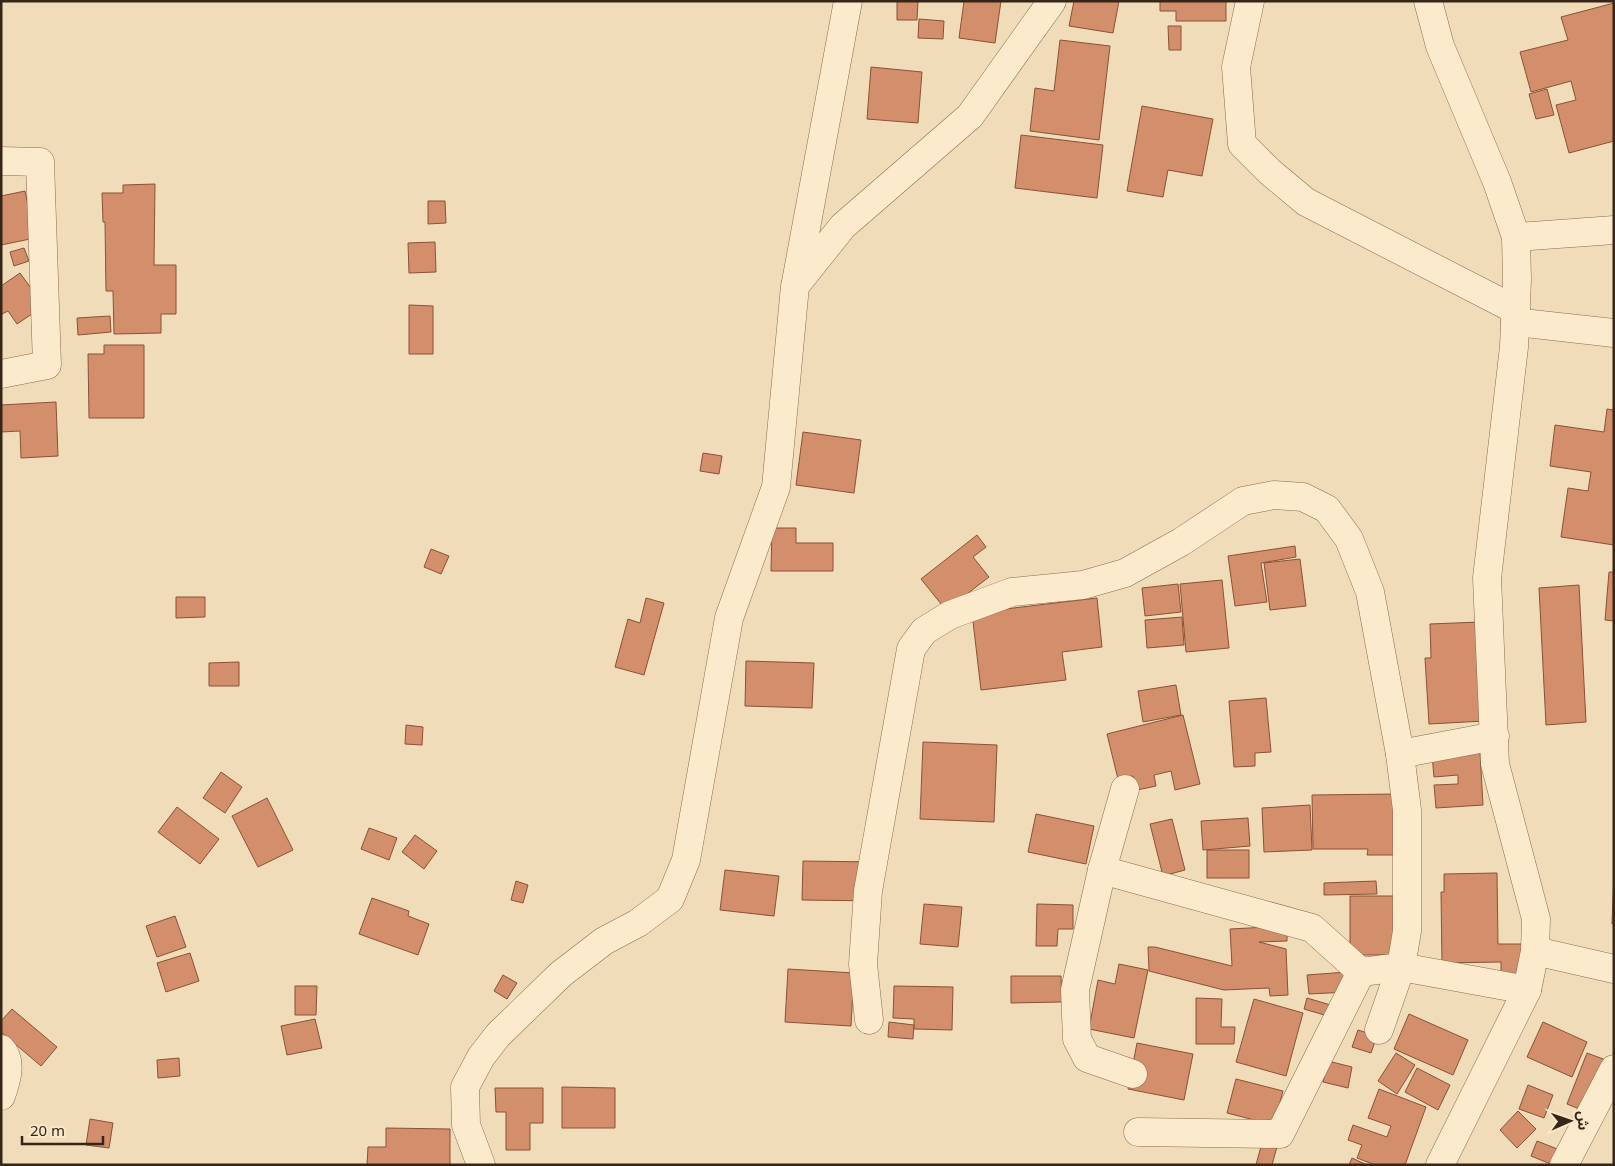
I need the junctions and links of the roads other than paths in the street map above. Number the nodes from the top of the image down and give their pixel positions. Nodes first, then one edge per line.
1 (848, 1) edge
2 (1052, 1) edge
3 (1250, 1) edge
4 (1428, 1) edge
5 (1, 161) edge
6 (1614, 230) edge
7 (1516, 237) junction
8 (795, 286) junction
9 (1516, 316) junction
10 (1614, 333) edge
11 (1, 374) edge
12 (1494, 736) junction
13 (1400, 754) junction
14 (1125, 789) dead end
15 (1102, 870) junction
16 (1535, 951) junction
17 (1401, 967) junction
18 (1614, 969) edge
19 (1362, 972) junction
20 (1527, 990) junction
21 (869, 1020) dead end
22 (1379, 1030) dead end
23 (1, 1049) edge
24 (1614, 1069) edge
25 (1133, 1074) dead end
26 (1, 1096) edge
27 (1138, 1132) dead end
28 (481, 1165) edge
29 (1440, 1165) edge
30 (1564, 1165) edge

1 - 8 street
2 - 8 street
3 - 9 street
4 - 7 street
5 - 11 street
6 - 7 street
7 - 9 street
8 - 28 street
9 - 10 street
9 - 12 street
12 - 13 street
12 - 16 street
13 - 17 street
13 - 21 street
14 - 15 street
15 - 19 street
15 - 25 street
16 - 18 street
16 - 20 street
17 - 19 street
17 - 20 street
17 - 22 street
19 - 27 street
20 - 29 street
23 - 26 street
24 - 30 street

